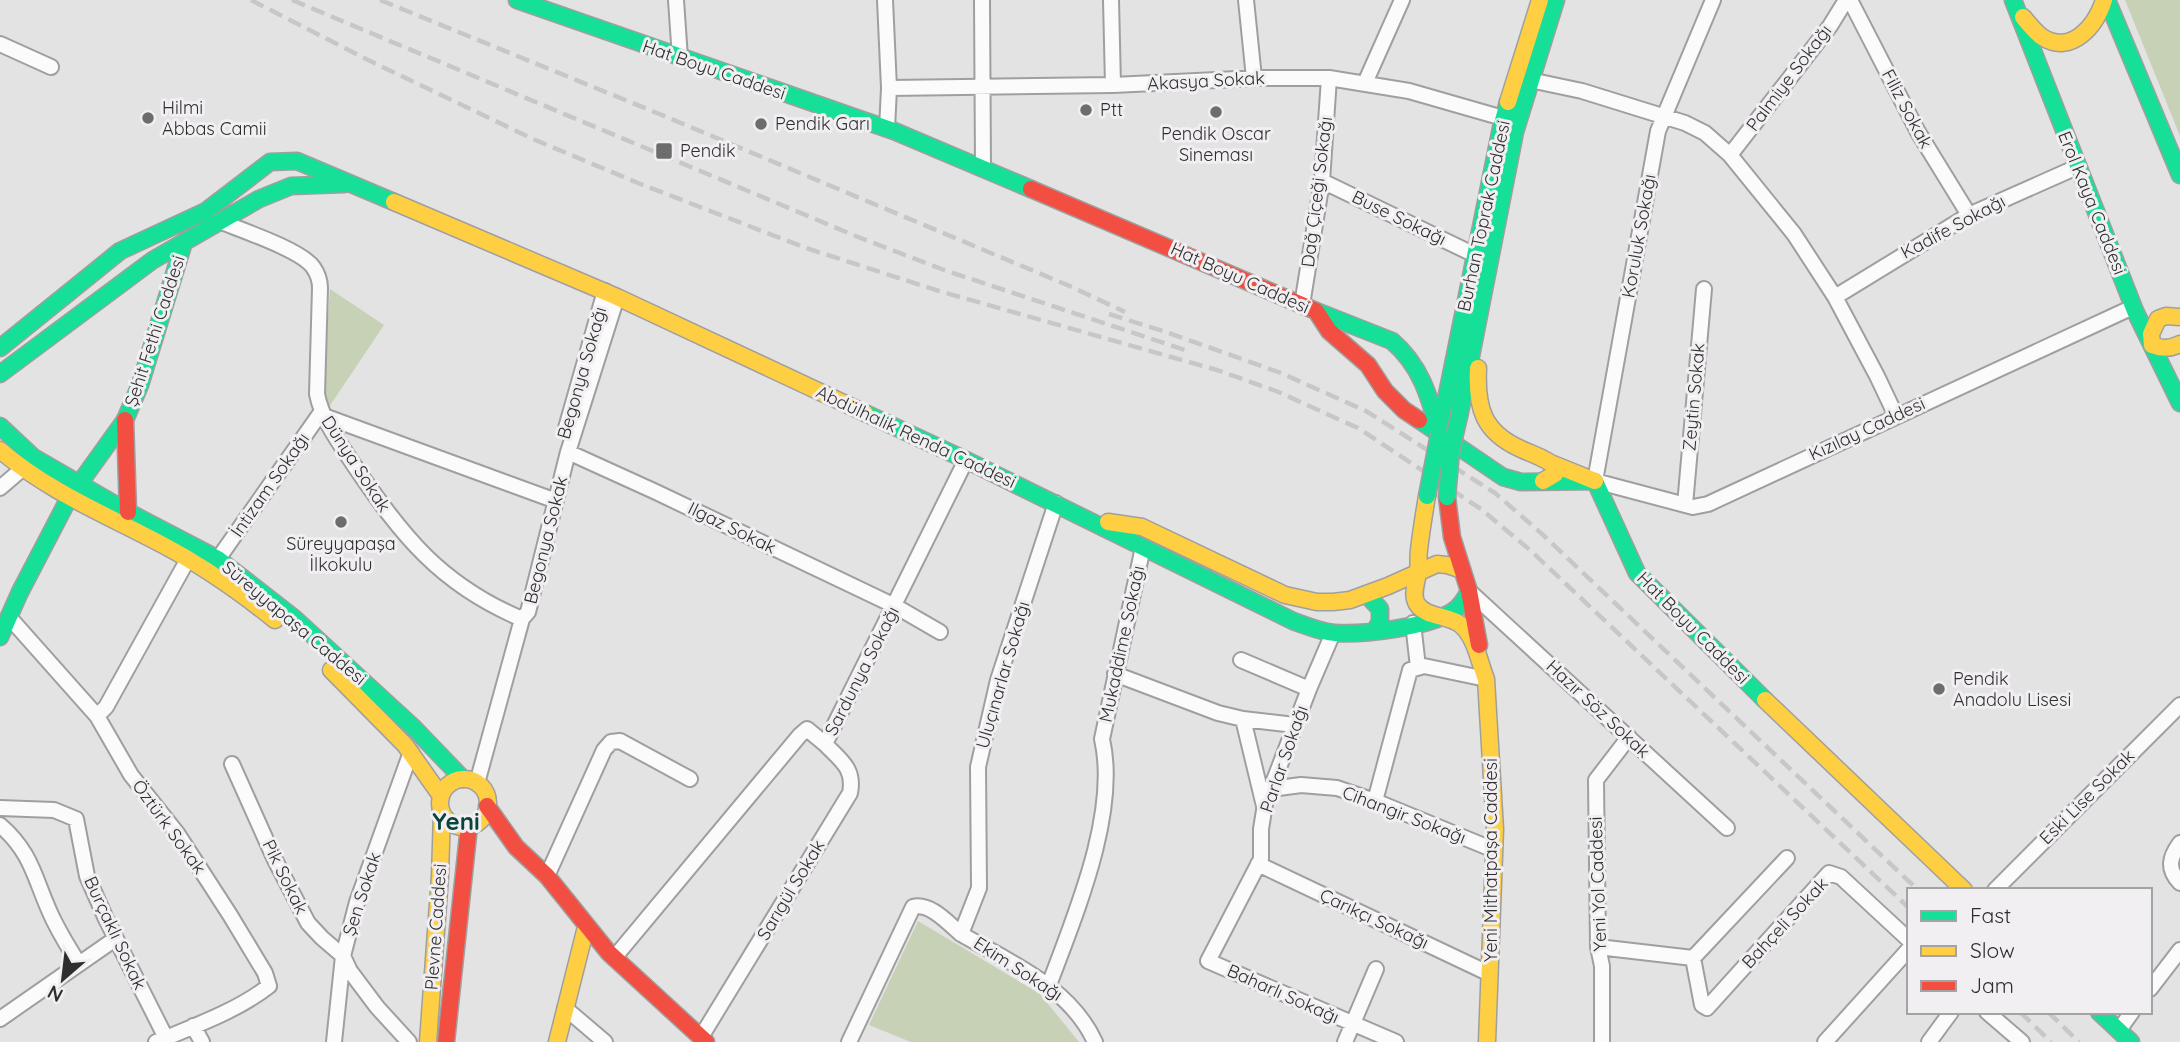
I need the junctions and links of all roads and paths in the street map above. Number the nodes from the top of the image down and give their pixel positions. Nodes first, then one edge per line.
1 (517, 0) edge
2 (676, 0) edge
3 (886, 0) edge
4 (982, 0) edge
5 (1111, 0) edge
6 (1245, 0) edge
7 (1402, 0) edge
8 (1540, 0) edge
9 (1556, 0) edge
10 (1713, 0) edge
11 (1848, 0) edge
12 (2106, 0) edge
13 (2015, 5) edge
14 (0, 44) edge
15 (680, 58) junction
16 (51, 67) dead end
17 (1254, 78) junction
18 (1329, 78) junction
19 (1530, 80) junction
20 (1365, 83) junction
21 (1112, 85) junction
22 (983, 86) junction
23 (889, 88) junction
24 (1663, 117) junction
25 (1511, 120) junction
26 (887, 129) junction
27 (1730, 155) junction
28 (270, 162) junction
29 (983, 167) junction
30 (2077, 167) junction
31 (2180, 175) edge
32 (247, 178) junction
33 (1322, 181) junction
34 (360, 188) junction
35 (277, 189) junction
36 (259, 199) junction
37 (1969, 215) junction
38 (229, 221) junction
39 (184, 242) junction
40 (1475, 256) junction
41 (1489, 265) junction
42 (1704, 289) dead end
43 (611, 294) junction
44 (1835, 297) junction
45 (2133, 307) junction
46 (1309, 308) junction
47 (2180, 317) edge
48 (2151, 345) junction
49 (2180, 345) edge
50 (0, 348) edge
51 (0, 374) edge
52 (2180, 403) edge
53 (1453, 408) junction
54 (323, 413) junction
55 (1896, 416) junction
56 (125, 421) junction
57 (0, 426) edge
58 (1440, 434) junction
59 (0, 450) edge
60 (568, 452) junction
61 (966, 460) junction
62 (1553, 464) junction
63 (21, 470) junction
64 (1543, 481) junction
65 (1595, 481) junction
66 (79, 484) junction
67 (0, 488) edge
68 (69, 498) junction
69 (548, 498) junction
70 (1056, 503) junction
71 (1685, 505) junction
72 (128, 512) junction
73 (1089, 520) junction
74 (1143, 547) junction
75 (188, 559) junction
76 (218, 559) junction
77 (1462, 570) junction
78 (1418, 573) junction
79 (1469, 592) junction
80 (1366, 594) junction
81 (895, 606) junction
82 (1444, 615) junction
83 (9, 617) junction
84 (522, 619) junction
85 (1413, 623) junction
86 (1375, 630) junction
87 (940, 632) dead end
88 (1333, 633) junction
89 (0, 637) edge
90 (1241, 660) dead end
91 (1418, 667) junction
92 (1115, 674) junction
93 (1486, 679) junction
94 (1309, 689) junction
95 (2180, 705) edge
96 (97, 716) junction
97 (1243, 719) junction
98 (1295, 725) junction
99 (1629, 737) junction
100 (825, 744) junction
101 (411, 752) junction
102 (232, 764) dead end
103 (690, 779) dead end
104 (470, 781) junction
105 (1271, 789) junction
106 (1375, 801) junction
107 (442, 804) junction
108 (488, 806) junction
109 (0, 808) edge
110 (1265, 809) junction
111 (0, 825) edge
112 (471, 826) junction
113 (1727, 828) dead end
114 (2180, 844) edge
115 (516, 847) junction
116 (1494, 850) junction
117 (1787, 858) dead end
118 (1258, 864) junction
119 (547, 876) junction
120 (2180, 883) edge
121 (1962, 888) edge
122 (1996, 888) edge
123 (586, 927) junction
124 (961, 934) junction
125 (1907, 938) edge
126 (115, 939) junction
127 (1598, 947) junction
128 (2180, 950) edge
129 (1907, 951) edge
130 (343, 956) junction
131 (614, 958) junction
132 (1693, 958) junction
133 (1208, 961) joint
134 (79, 964) junction
135 (1376, 968) dead end
136 (1490, 974) junction
137 (1049, 985) junction
138 (2152, 986) edge
139 (565, 1008) junction
140 (1950, 1014) edge
141 (1989, 1014) edge
142 (2101, 1014) edge
143 (2131, 1014) edge
144 (0, 1018) edge
145 (1353, 1024) junction
146 (193, 1026) junction
147 (2119, 1030) junction
148 (161, 1040) edge
149 (703, 1040) edge
150 (202, 1042) edge
151 (334, 1042) edge
152 (409, 1042) edge
153 (428, 1042) edge
154 (446, 1042) edge
155 (557, 1042) edge
156 (605, 1042) edge
157 (849, 1042) edge
158 (1096, 1042) edge
159 (1345, 1042) edge
160 (1395, 1042) edge
161 (1487, 1042) edge
162 (1602, 1042) edge
163 (1825, 1042) edge
164 (1929, 1042) edge
165 (2022, 1042) edge
166 (2131, 1042) edge

1 - 15 main road, Hat Boyu Caddesi
2 - 15 street
3 - 23 street
4 - 22 street
5 - 21 street
6 - 17 street
7 - 20 street
8 - 25 main road, Burhan Toprak Caddesi
9 - 19 main road, Burhan Toprak Caddesi
10 - 24 street, Koruluk Sokağı
11 - 27 street, Palmiye Sokağı
11 - 37 street, Filiz Sokak
12 - 13 main road
12 - 31 main road
13 - 30 main road, Erol Kaya Caddesi
14 - 16 street
15 - 26 main road, Hat Boyu Caddesi
17 - 18 street, Akasya Sokak
17 - 21 street, Akasya Sokak
18 - 20 street, Akasya Sokak
18 - 33 street, Dağ Çiçeği Sokağı
19 - 24 street
19 - 25 main road, Burhan Toprak Caddesi
20 - 25 street, Akasya Sokak
21 - 22 street, Akasya Sokak
22 - 23 street, Akasya Sokak
22 - 29 street
23 - 26 street
24 - 27 street
24 - 65 street, Koruluk Sokağı
25 - 40 main road, Burhan Toprak Caddesi
25 - 41 main road, Burhan Toprak Caddesi
26 - 29 main road, Hat Boyu Caddesi
27 - 44 street
28 - 32 main road
28 - 34 main road, Abdülhalik Renda Caddesi
28 - 35 main road
29 - 46 main road, Hat Boyu Caddesi
30 - 37 street, Kadife Sokağı
30 - 45 main road, Erol Kaya Caddesi
32 - 36 main road
32 - 38 street
32 - 50 main road
33 - 40 street, Buse Sokağı
33 - 46 street, Dağ Çiçeği Sokağı
34 - 35 main road, Abdülhalik Renda Caddesi
34 - 43 main road, Abdülhalik Renda Caddesi
35 - 36 main road
36 - 38 main road
37 - 44 street, Kadife Sokağı
38 - 39 main road
38 - 54 street, Dünya Sokak
39 - 51 main road
39 - 56 main road, Şehit Fethi Caddesi
40 - 53 main road, Burhan Toprak Caddesi
41 - 53 main road, Burhan Toprak Caddesi
41 - 62 main road
42 - 71 street, Zeytin Sokak
43 - 60 street, Begonya Sokak
43 - 61 main road, Abdülhalik Renda Caddesi
43 - 69 street, Begonya Sokağı
44 - 55 street
45 - 48 main road, Erol Kaya Caddesi
45 - 55 street, Kızılay Caddesi
46 - 58 main road
46 - 64 main road, Hat Boyu Caddesi
47 - 48 main road
48 - 49 main road
48 - 52 main road, Erol Kaya Caddesi
53 - 58 main road, Burhan Toprak Caddesi
53 - 77 main road, bridge
54 - 69 street
54 - 76 street, İntizam Sokağı
54 - 84 street, Dünya Sokak
55 - 71 street, Kızılay Caddesi
56 - 66 main road, Şehit Fethi Caddesi
56 - 72 main road
57 - 66 main road, Süreyyapaşa Caddesi
58 - 78 main road, Burhan Toprak Caddesi, bridge
59 - 63 main road, Süreyyapaşa Caddesi
60 - 81 street, Ilgaz Sokak
60 - 84 street, Begonya Sokak
61 - 70 main road, Abdülhalik Renda Caddesi
61 - 81 street, Sardunya Sokağı
62 - 64 main road
62 - 65 main road
63 - 67 street
63 - 68 main road, Süreyyapaşa Caddesi
64 - 65 main road, Hat Boyu Caddesi
65 - 71 street, Kızılay Caddesi
65 - 121 main road, Hat Boyu Caddesi
66 - 68 main road, Şehit Fethi Caddesi
66 - 72 main road, Süreyyapaşa Caddesi
68 - 75 main road, Süreyyapaşa Caddesi
68 - 83 main road, Şehit Fethi Caddesi
69 - 84 street, Begonya Sokağı
70 - 73 main road, Abdülhalik Renda Caddesi
70 - 124 street, Uluçınarlar Sokağı
72 - 76 main road, Süreyyapaşa Caddesi
73 - 74 main road, Abdülhalik Renda Caddesi
73 - 80 main road
74 - 88 main road, Abdülhalik Renda Caddesi
74 - 92 street, Mukaddime Sokağı
75 - 96 street
75 - 101 main road, Süreyyapaşa Caddesi
76 - 104 main road, Süreyyapaşa Caddesi
77 - 78 main road
77 - 79 main road
78 - 80 main road
78 - 82 main road
79 - 82 main road, Abdülhalik Renda Caddesi
79 - 93 main road
79 - 99 street, Hazır Söz Sokak
80 - 86 main road
81 - 87 street, Ilgaz Sokak
81 - 100 street, Sardunya Sokağı
82 - 85 main road, Abdülhalik Renda Caddesi
82 - 93 main road
83 - 89 main road, Şehit Fethi Caddesi
83 - 96 street
84 - 104 street, Begonya Sokak
85 - 86 main road, Abdülhalik Renda Caddesi
85 - 91 street
86 - 88 main road, Abdülhalik Renda Caddesi
88 - 94 street, Parlar Sokağı
90 - 94 street
91 - 93 street
91 - 106 street
92 - 97 street
92 - 137 street, Mukaddime Sokağı
93 - 116 main road, Yeni Mithatpaşa Caddesi
94 - 98 street, Parlar Sokağı
95 - 122 street, Eski Lise Sokak
96 - 146 street, Öztürk Sokak
97 - 98 street
97 - 110 street
98 - 105 street, Parlar Sokağı
99 - 113 street, Hazır Söz Sokak
99 - 127 street, Yeni Yol Caddesi
100 - 131 street, Sardunya Sokağı
100 - 149 street, Sarıgül Sokak
101 - 107 main road, Süreyyapaşa Caddesi
101 - 130 street, Şen Sokak
102 - 130 street, Pik Sokak
103 - 119 street
104 - 107 main road
104 - 108 main road
105 - 106 street, Cihangir Sokağı
105 - 110 street, Parlar Sokağı
106 - 116 street, Cihangir Sokağı
107 - 112 main road
107 - 153 main road, Plevne Caddesi
108 - 112 main road
108 - 115 main road
109 - 126 street, Burçaklı Sokak
110 - 118 street, Parlar Sokağı
111 - 134 street
112 - 115 main road
112 - 154 main road, Plevne Caddesi
114 - 120 street
115 - 119 main road
116 - 136 main road, Yeni Mithatpaşa Caddesi
117 - 132 street
118 - 133 street, Parlar Sokağı
118 - 136 street, Çarıkçı Sokağı
119 - 123 main road
123 - 131 main road
123 - 139 main road
124 - 137 street, Ekim Sokağı
124 - 157 street
125 - 132 street, Bahçeli Sokak
126 - 134 street
126 - 148 street, Burçaklı Sokak
127 - 132 street
127 - 162 street, Yeni Yol Caddesi
128 - 138 street
129 - 163 street
130 - 151 street, Şen Sokak
130 - 152 street, Pik Sokak
131 - 149 main road
133 - 145 street, Baharlı Sokağı
134 - 144 street
135 - 145 street
136 - 161 main road, Yeni Mithatpaşa Caddesi
137 - 158 street, Ekim Sokağı
139 - 155 main road
139 - 156 street
140 - 164 street
141 - 165 street
142 - 147 main road
143 - 147 street
145 - 159 street
145 - 160 street, Baharlı Sokağı
146 - 148 street, Öztürk Sokak
146 - 150 street
147 - 166 main road

